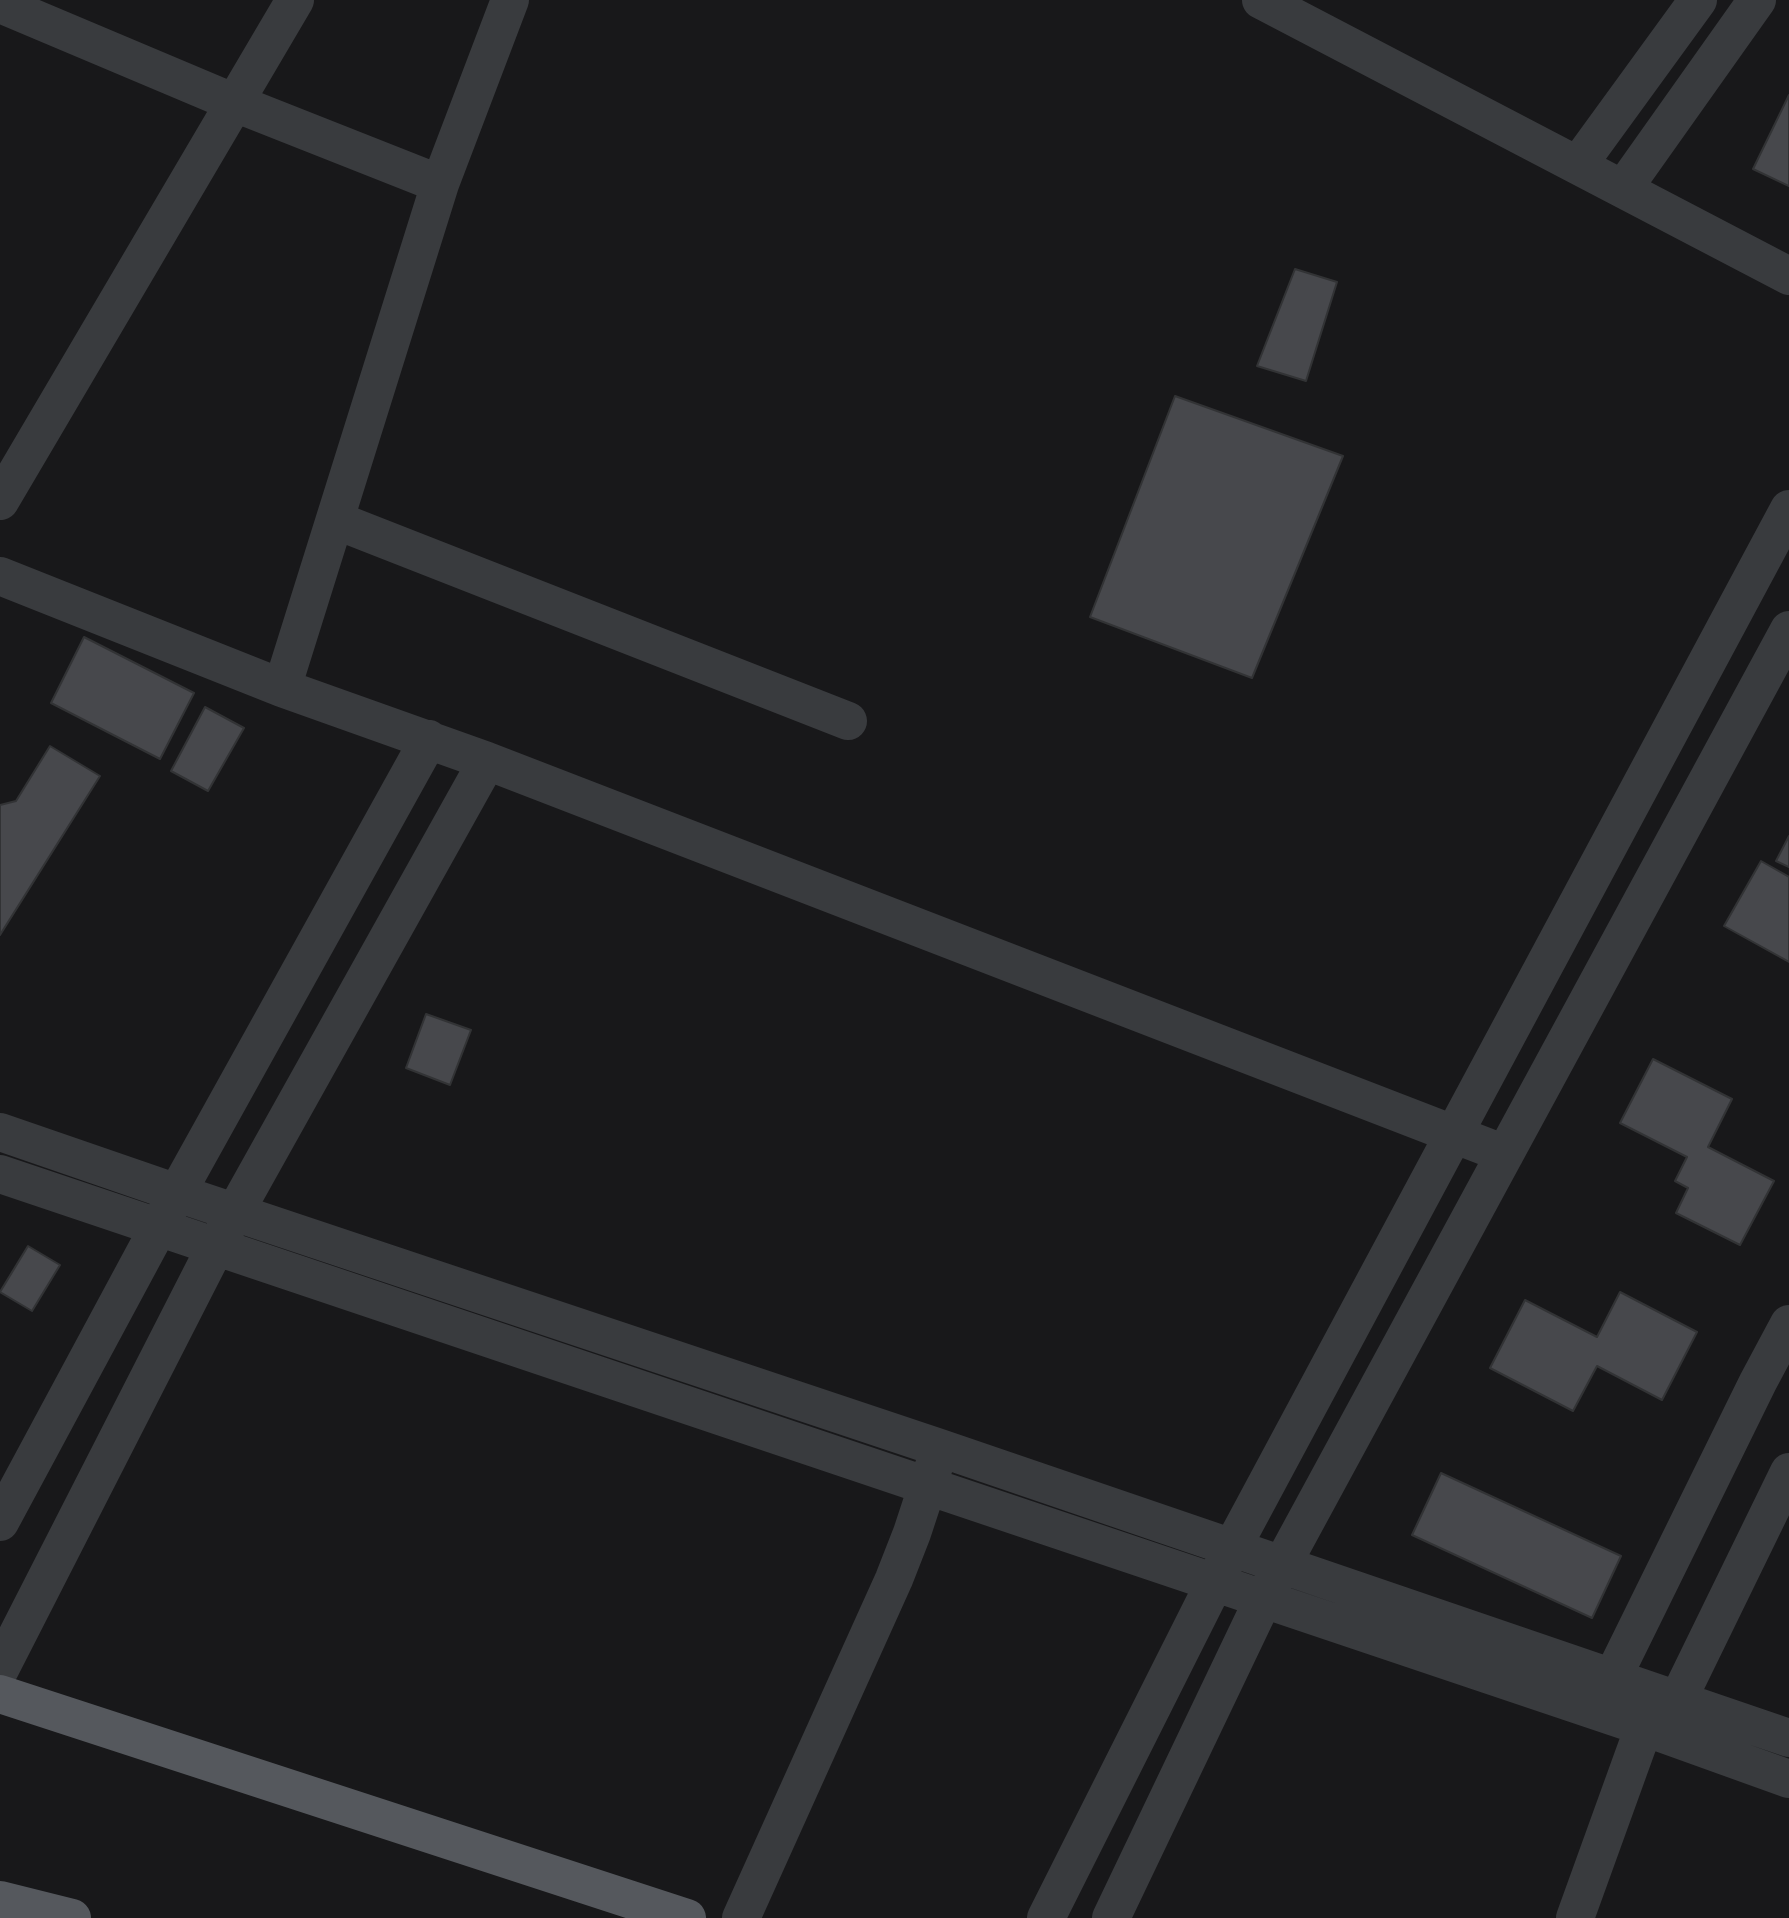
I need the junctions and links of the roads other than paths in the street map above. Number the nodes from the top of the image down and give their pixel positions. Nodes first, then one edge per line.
1 (295, 0) edge
2 (510, 0) edge
3 (1261, 0) edge
4 (1699, 0) edge
5 (1757, 0) edge
6 (0, 4) edge
7 (234, 103) junction
8 (1578, 165) junction
9 (440, 184) junction
10 (1623, 189) junction
11 (1789, 276) edge
12 (0, 501) edge
13 (1789, 509) edge
14 (335, 520) junction
15 (0, 576) edge
16 (1789, 630) edge
17 (282, 688) junction
18 (848, 721) dead end
19 (429, 740) junction
20 (487, 761) junction
21 (0, 1132) edge
22 (1454, 1134) junction
23 (1506, 1154) junction
24 (0, 1174) edge
25 (177, 1193) junction
26 (235, 1212) junction
27 (158, 1229) junction
28 (215, 1248) junction
29 (1789, 1324) edge
30 (940, 1448) junction
31 (1789, 1472) edge
32 (928, 1486) junction
33 (0, 1522) edge
34 (1232, 1548) junction
35 (1282, 1565) junction
36 (1214, 1584) junction
37 (1263, 1600) junction
38 (0, 1669) edge
39 (0, 1694) edge
40 (1604, 1695) junction
41 (1661, 1721) junction
42 (1789, 1738) edge
43 (1789, 1779) edge
44 (0, 1900) edge
45 (72, 1918) edge
46 (687, 1918) edge
47 (741, 1918) edge
48 (1046, 1918) edge
49 (1111, 1918) edge
50 (1575, 1918) edge

1 - 7 street
2 - 9 street
3 - 8 street
4 - 8 street
5 - 10 street
6 - 7 street
7 - 9 street
7 - 12 street
8 - 10 street
9 - 14 street
10 - 11 street
13 - 22 street
14 - 17 street
14 - 18 street
15 - 17 street
16 - 23 street
17 - 19 street
19 - 20 street
19 - 25 street
20 - 22 street
20 - 26 street
21 - 25 street
22 - 23 street
22 - 34 street
23 - 35 street
24 - 27 street
25 - 26 street
25 - 27 street
26 - 28 street
26 - 30 street
27 - 28 street
27 - 33 street
28 - 32 street
28 - 38 street
29 - 40 street
30 - 32 street
30 - 34 street
31 - 41 street
32 - 36 street
32 - 47 street
34 - 35 street
34 - 36 street
35 - 37 street
35 - 40 street
36 - 37 street
36 - 48 street
37 - 40 street
37 - 49 street
39 - 46 main road
40 - 41 street
41 - 42 street
41 - 43 street
41 - 50 street
44 - 45 main road

